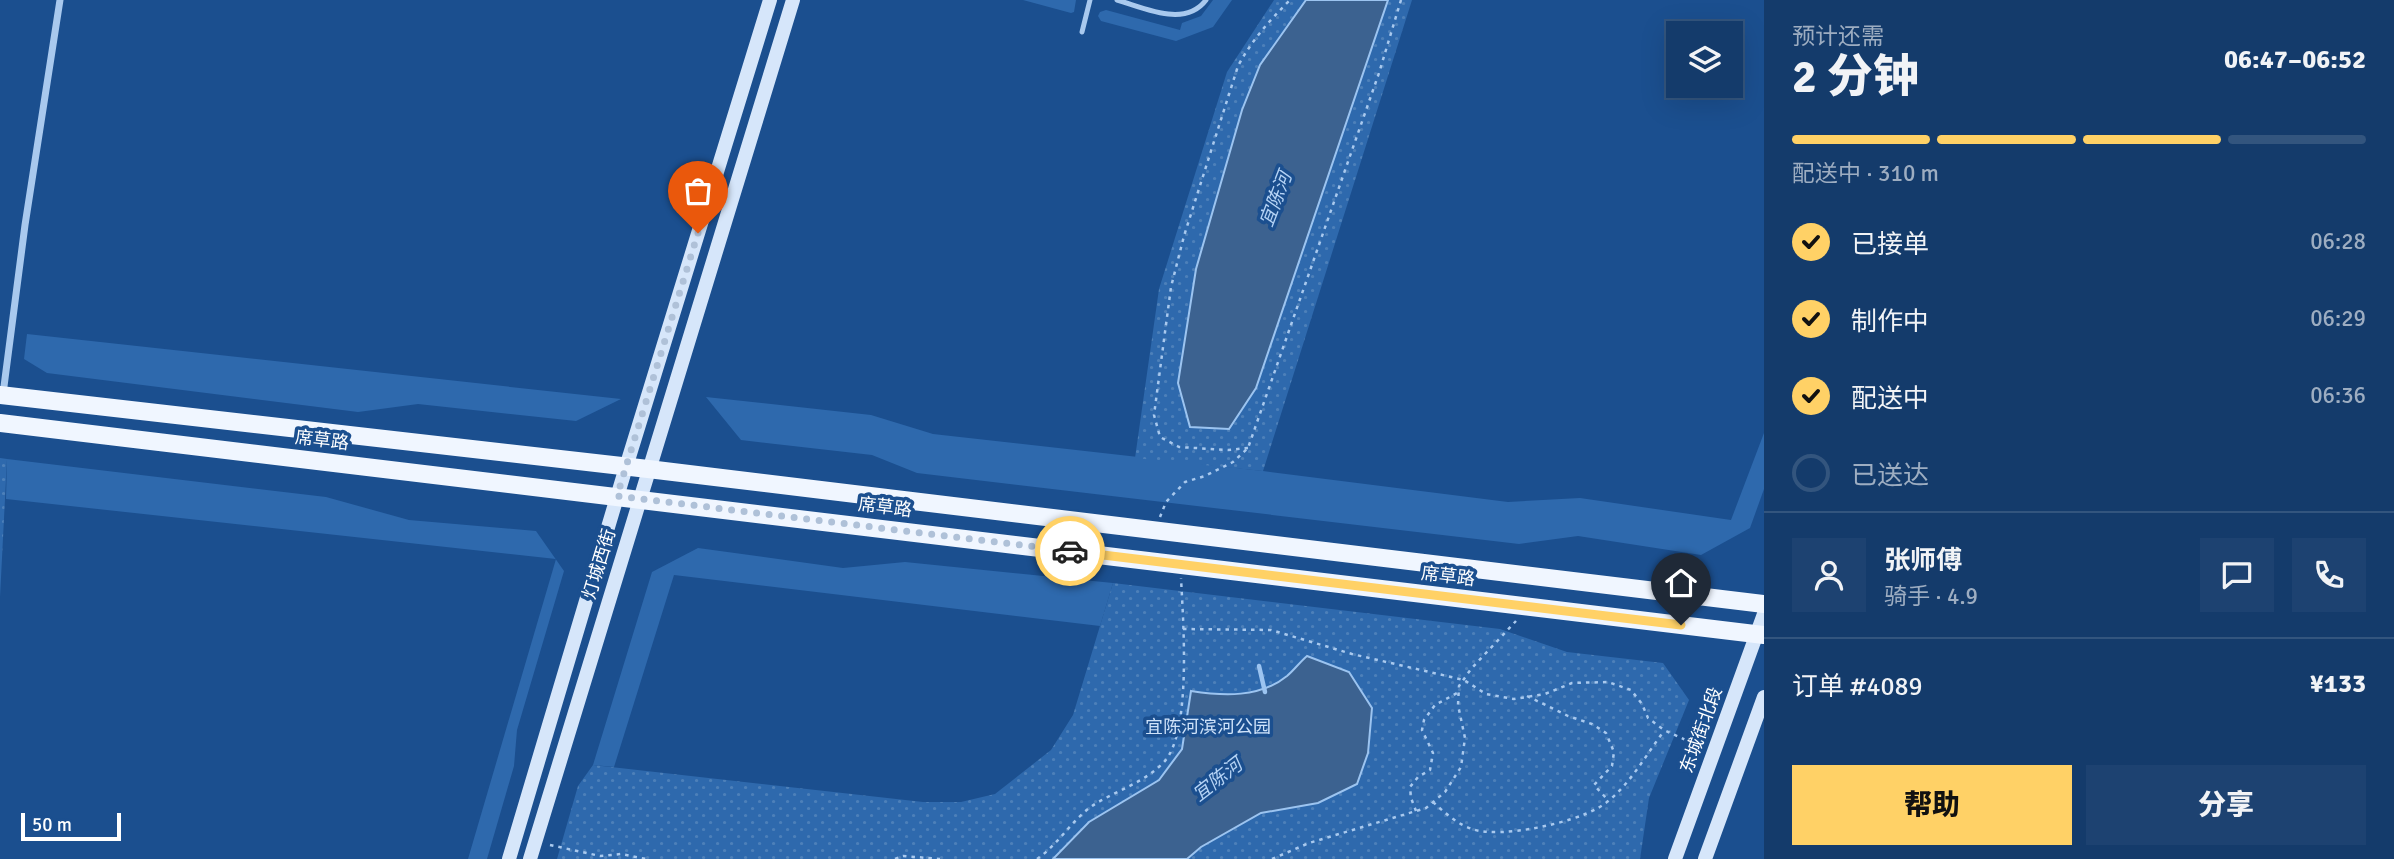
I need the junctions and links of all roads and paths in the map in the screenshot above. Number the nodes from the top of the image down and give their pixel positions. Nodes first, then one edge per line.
1 (60, 0) edge
2 (770, 0) edge
3 (793, 0) edge
4 (1090, 0) edge
5 (1117, 0) edge
6 (1206, 0) edge
7 (1290, 0) edge
8 (1401, 0) edge
9 (1082, 32) dead end
10 (1, 395) edge
11 (0, 423) edge
12 (1248, 448) junction
13 (626, 467) junction
14 (648, 469) junction
15 (617, 496) junction
16 (639, 499) junction
17 (1156, 530) junction
18 (1180, 565) junction
19 (1764, 604) edge
20 (1529, 607) junction
21 (1764, 614) edge
22 (1183, 629) junction
23 (1760, 634) edge
24 (1464, 680) junction
25 (1459, 692) junction
26 (1527, 696) junction
27 (1764, 697) edge
28 (1664, 730) junction
29 (1714, 753) junction
30 (1608, 800) junction
31 (1433, 802) junction
32 (1416, 811) junction
33 (536, 842) junction
34 (509, 859) edge
35 (530, 859) edge
36 (646, 859) edge
37 (895, 859) edge
38 (940, 859) edge
39 (1037, 859) edge
40 (1272, 859) edge
41 (1675, 859) edge
42 (1705, 859) edge

1 - 10 street
2 - 13 street, 灯城西街
3 - 14 street, 灯城西街
4 - 9 lane
5 - 6 lane
7 - 12 path
8 - 12 path
10 - 13 main road, 席草路
11 - 15 main road, 席草路
12 - 17 path
13 - 14 main road, 席草路
13 - 15 street, 灯城西街
14 - 16 street, 灯城西街
14 - 17 main road, 席草路
15 - 16 main road, 席草路
15 - 34 street, 灯城西街
16 - 18 main road, 席草路
16 - 33 street, 灯城西街
17 - 19 main road, 席草路
18 - 20 main road, 席草路
18 - 22 path
20 - 23 main road, 席草路
20 - 24 path
21 - 23 street, 东城街北段
22 - 24 path
22 - 39 path
23 - 29 street, 东城街北段
24 - 25 path
24 - 26 path
25 - 31 path
25 - 32 path
26 - 28 path
26 - 30 path
27 - 42 street
28 - 29 path
28 - 30 path
29 - 41 street, 东城街北段
30 - 31 path
31 - 32 path
32 - 40 path
33 - 35 street, 灯城西街
33 - 36 path
37 - 38 path

